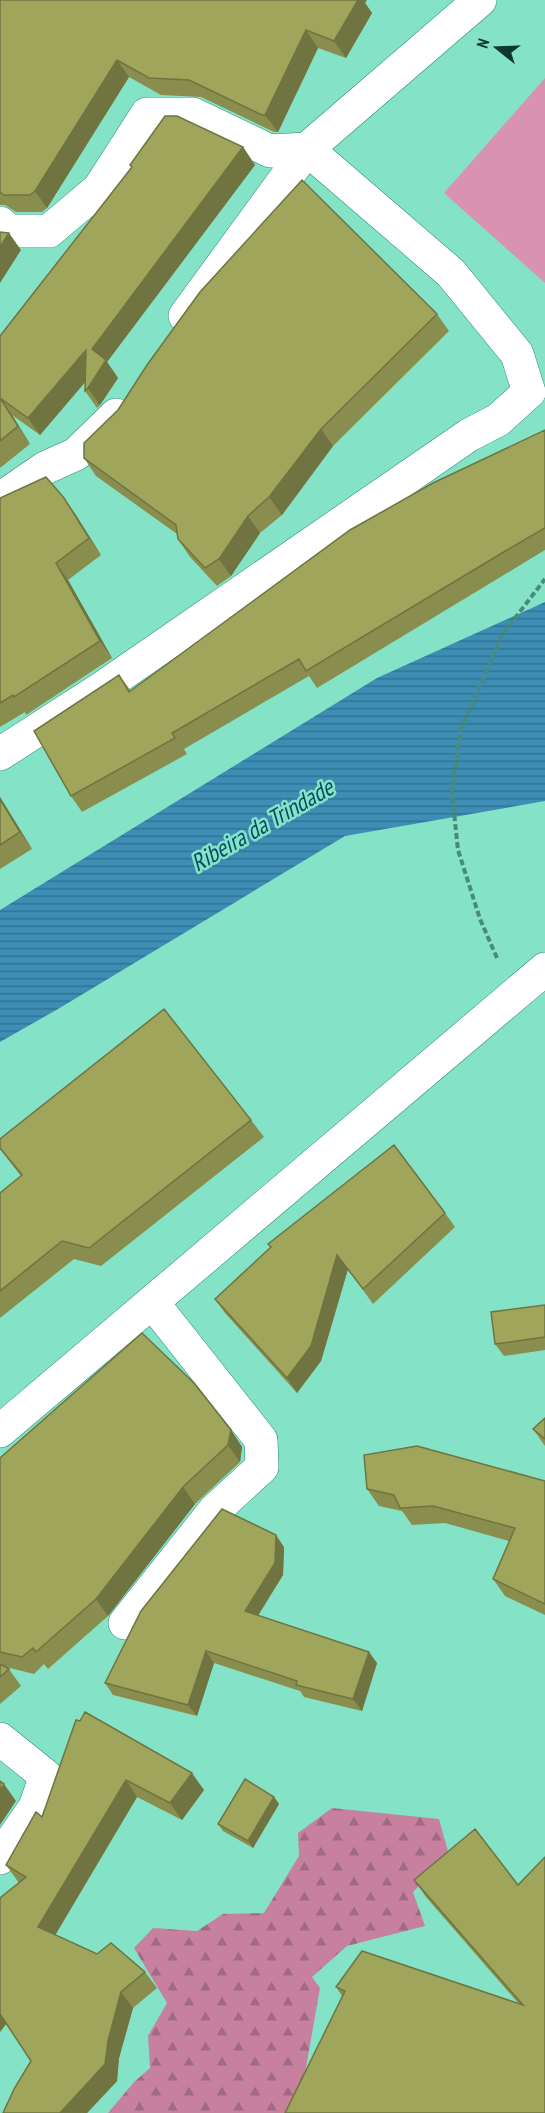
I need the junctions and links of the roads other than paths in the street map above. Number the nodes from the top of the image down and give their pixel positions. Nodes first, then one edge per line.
1 (480, 0) edge
2 (307, 149) junction
3 (0, 223) edge
4 (165, 343) edge
5 (517, 354) junction
6 (545, 377) edge
7 (132, 390) edge
8 (0, 499) edge
9 (0, 754) edge
10 (545, 969) edge
11 (152, 1302) junction
12 (0, 1431) edge
13 (125, 1623) dead end
14 (0, 1739) edge
15 (0, 1858) edge

1 - 2 street
2 - 3 street
2 - 4 street
2 - 5 street
5 - 6 street
5 - 9 street
7 - 8 street
10 - 11 street
11 - 12 street
11 - 13 street
14 - 15 street

